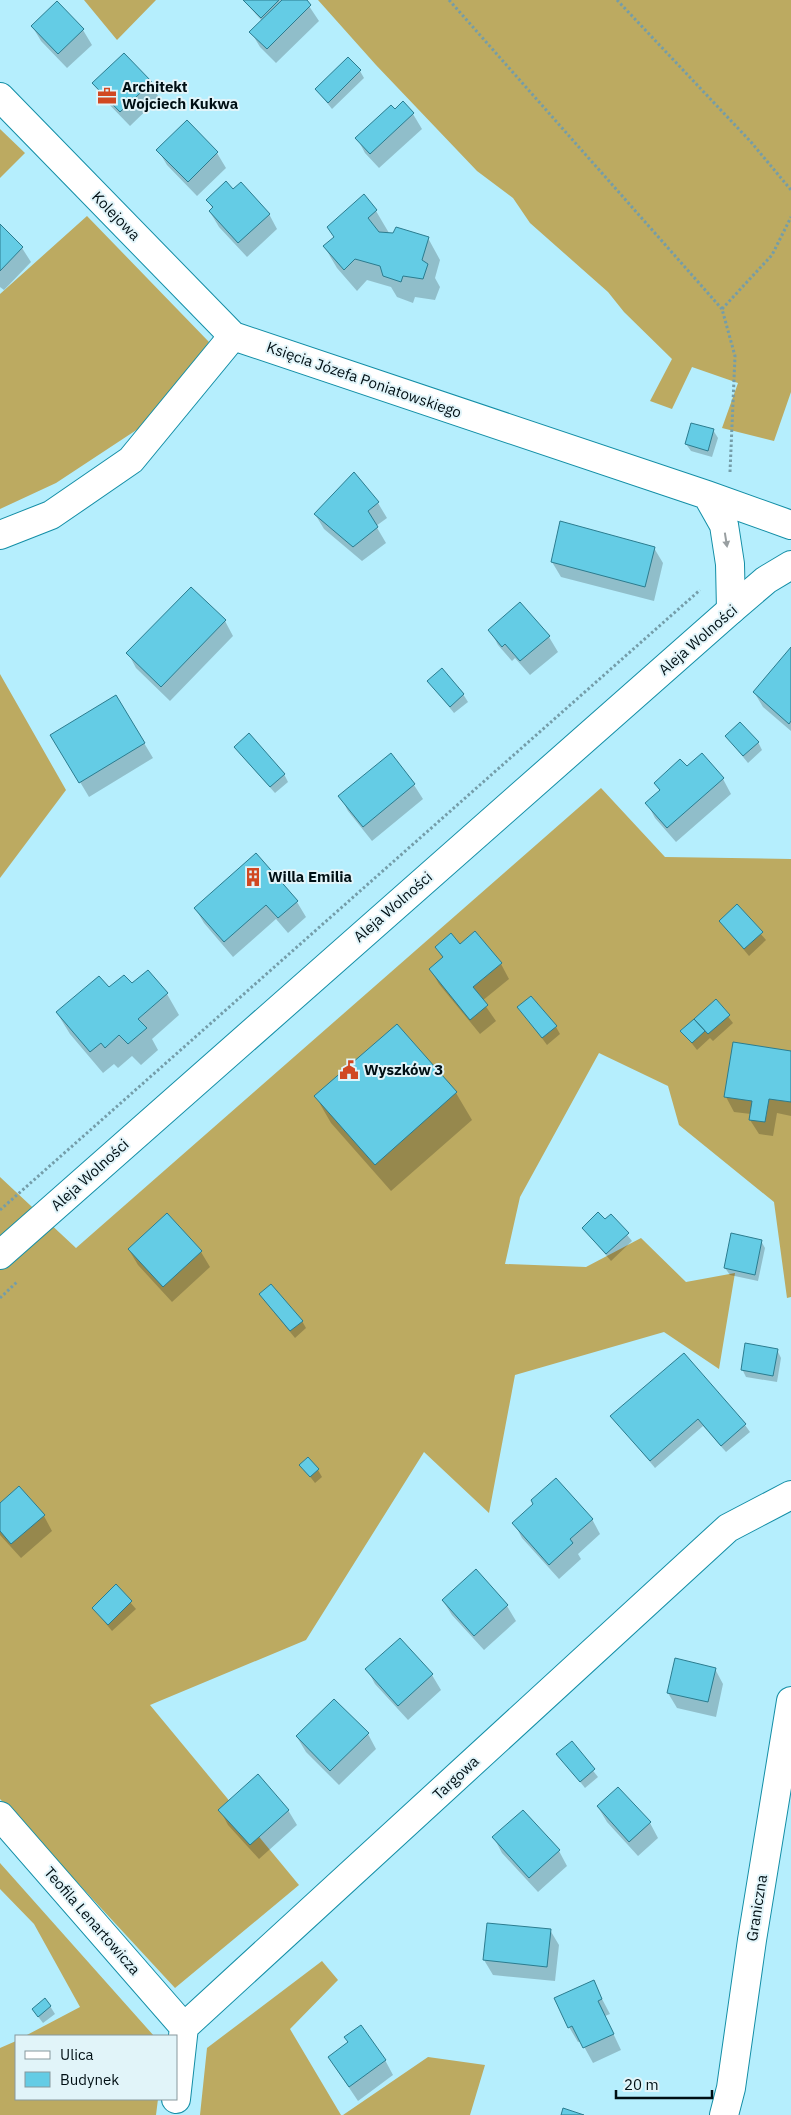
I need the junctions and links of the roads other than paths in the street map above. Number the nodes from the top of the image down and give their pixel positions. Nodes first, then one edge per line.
1 (0, 97) edge
2 (233, 336) junction
3 (718, 499) junction
4 (791, 525) edge
5 (0, 535) edge
6 (791, 565) edge
7 (730, 610) junction
8 (0, 1255) edge
9 (791, 1495) edge
10 (791, 1701) edge
11 (0, 1816) edge
12 (184, 2027) junction
13 (178, 2081) edge
14 (176, 2100) edge
15 (174, 2115) edge
16 (724, 2115) edge

1 - 2 street, Kolejowa
2 - 3 street, Księcia Józefa Poniatowskiego
2 - 5 street
3 - 4 street, Księcia Józefa Poniatowskiego
3 -> 7 street
6 - 7 street, Aleja Wolności
7 - 8 street, Aleja Wolności
9 - 12 street, Targowa
10 - 16 street, Graniczna
11 - 12 street, Teofila Lenartowicza
12 - 13 street
14 - 15 street

